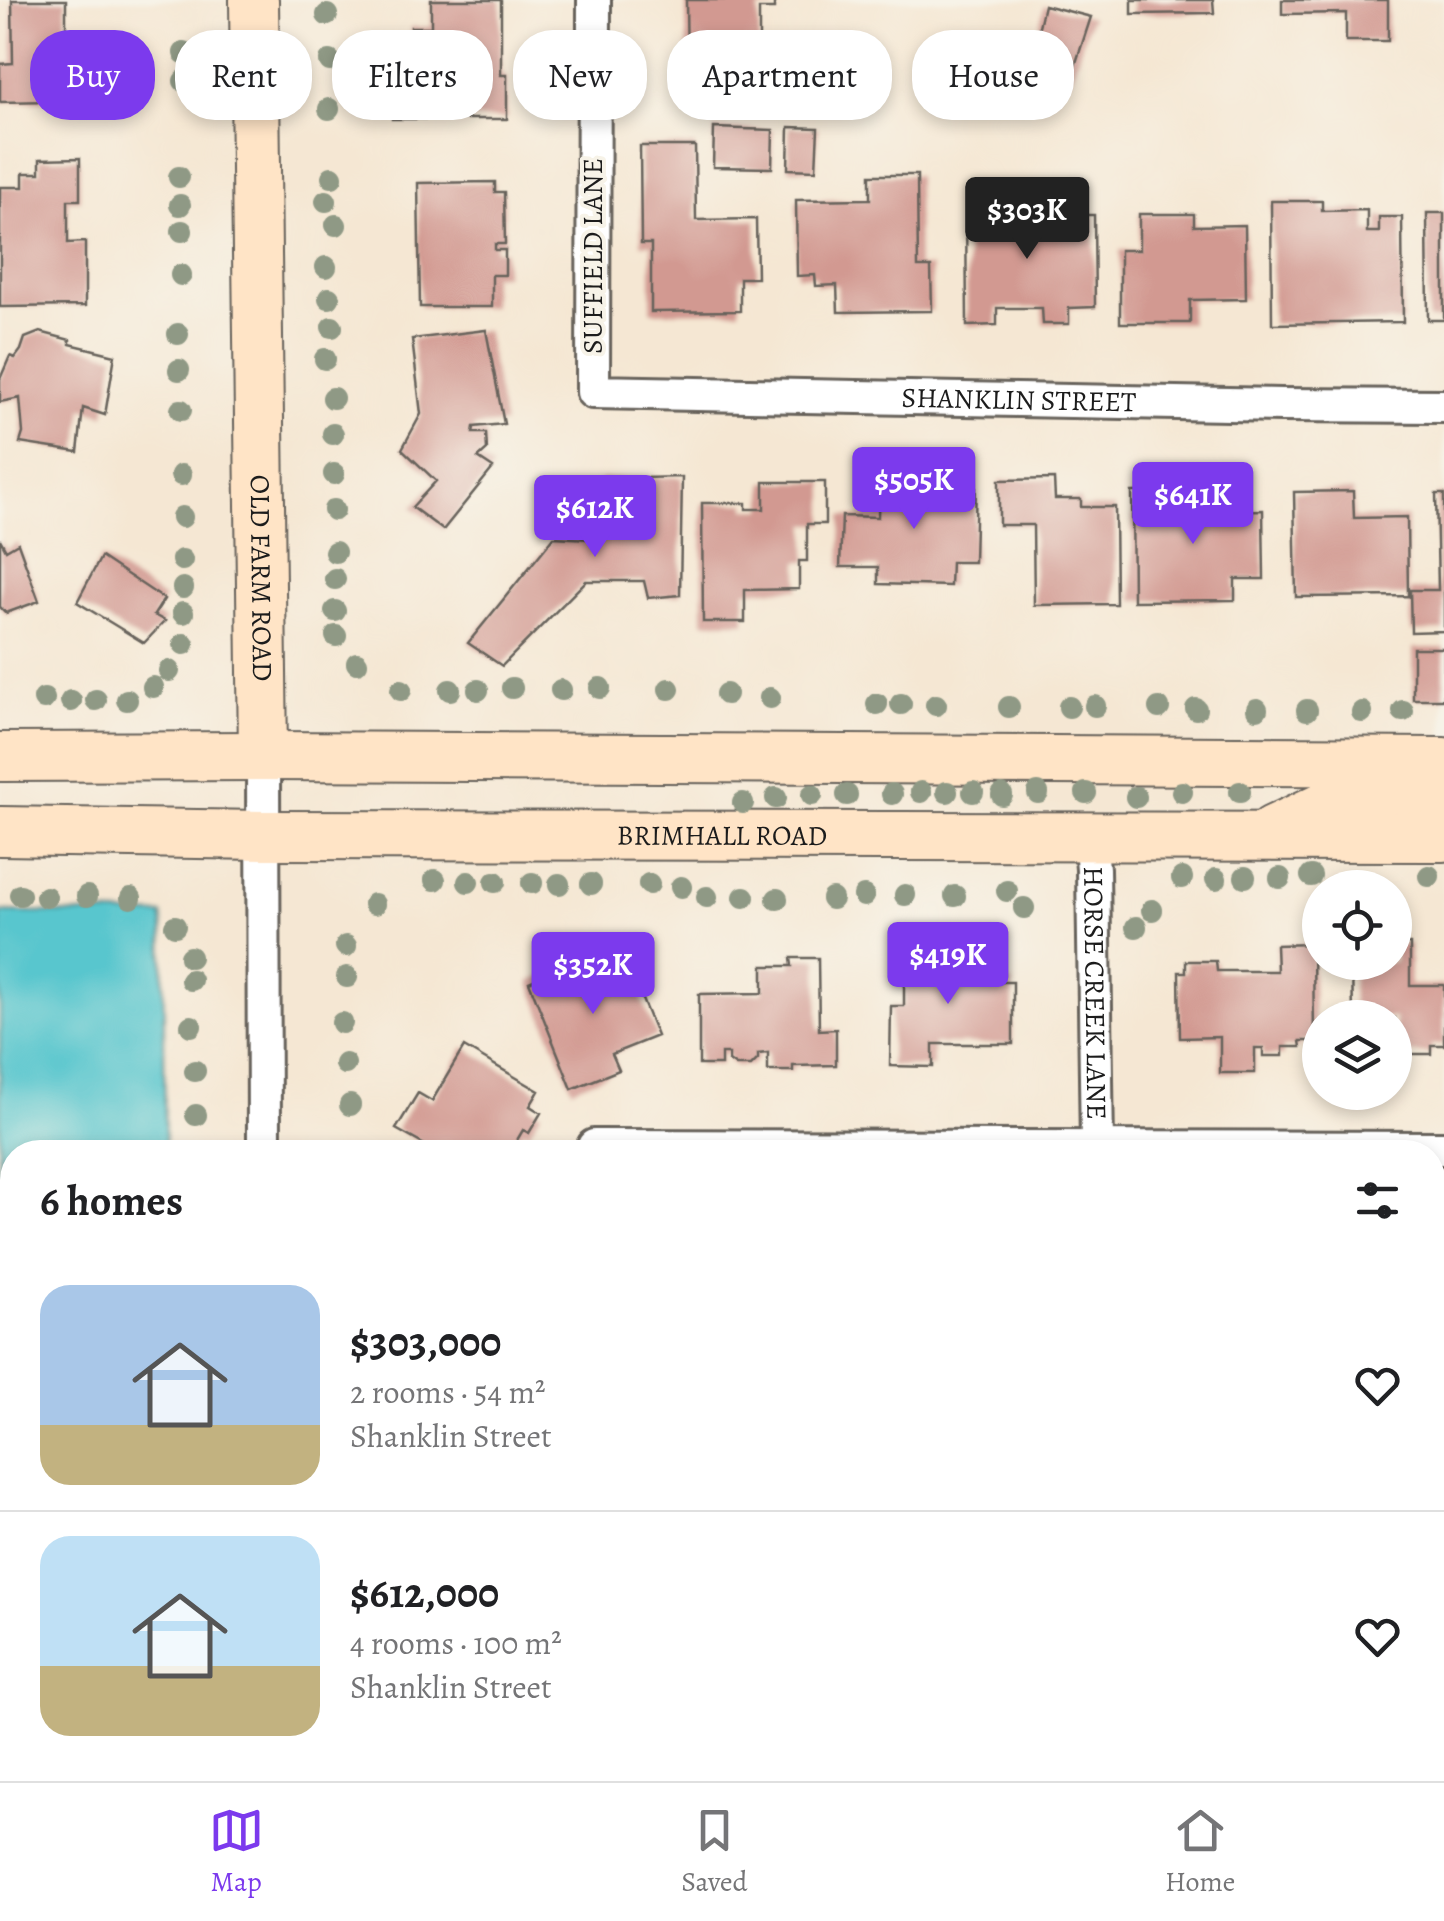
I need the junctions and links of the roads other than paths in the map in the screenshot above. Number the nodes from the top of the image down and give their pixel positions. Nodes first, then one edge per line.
1 (254, 0) edge
2 (594, 0) edge
3 (593, 392) joint
4 (1444, 406) edge
5 (263, 756) junction
6 (0, 757) edge
7 (1444, 762) edge
8 (1444, 796) edge
9 (0, 831) edge
10 (263, 835) junction
11 (1090, 835) junction
12 (1261, 836) junction
13 (1444, 836) edge
14 (264, 1140) edge
15 (1097, 1140) edge

1 - 5 street, OLD FARM ROAD
2 - 3 street, SUFFIELD LANE
3 - 4 street, SHANKLIN STREET
5 - 6 street
5 - 7 street
5 - 10 street, OLD FARM ROAD
8 - 12 street
9 - 10 street, BRIMHALL ROAD
10 - 11 street, BRIMHALL ROAD
10 - 14 street, OLD FARM ROAD
11 - 12 street, BRIMHALL ROAD
11 - 15 street, HORSE CREEK LANE
12 - 13 street, BRIMHALL ROAD

